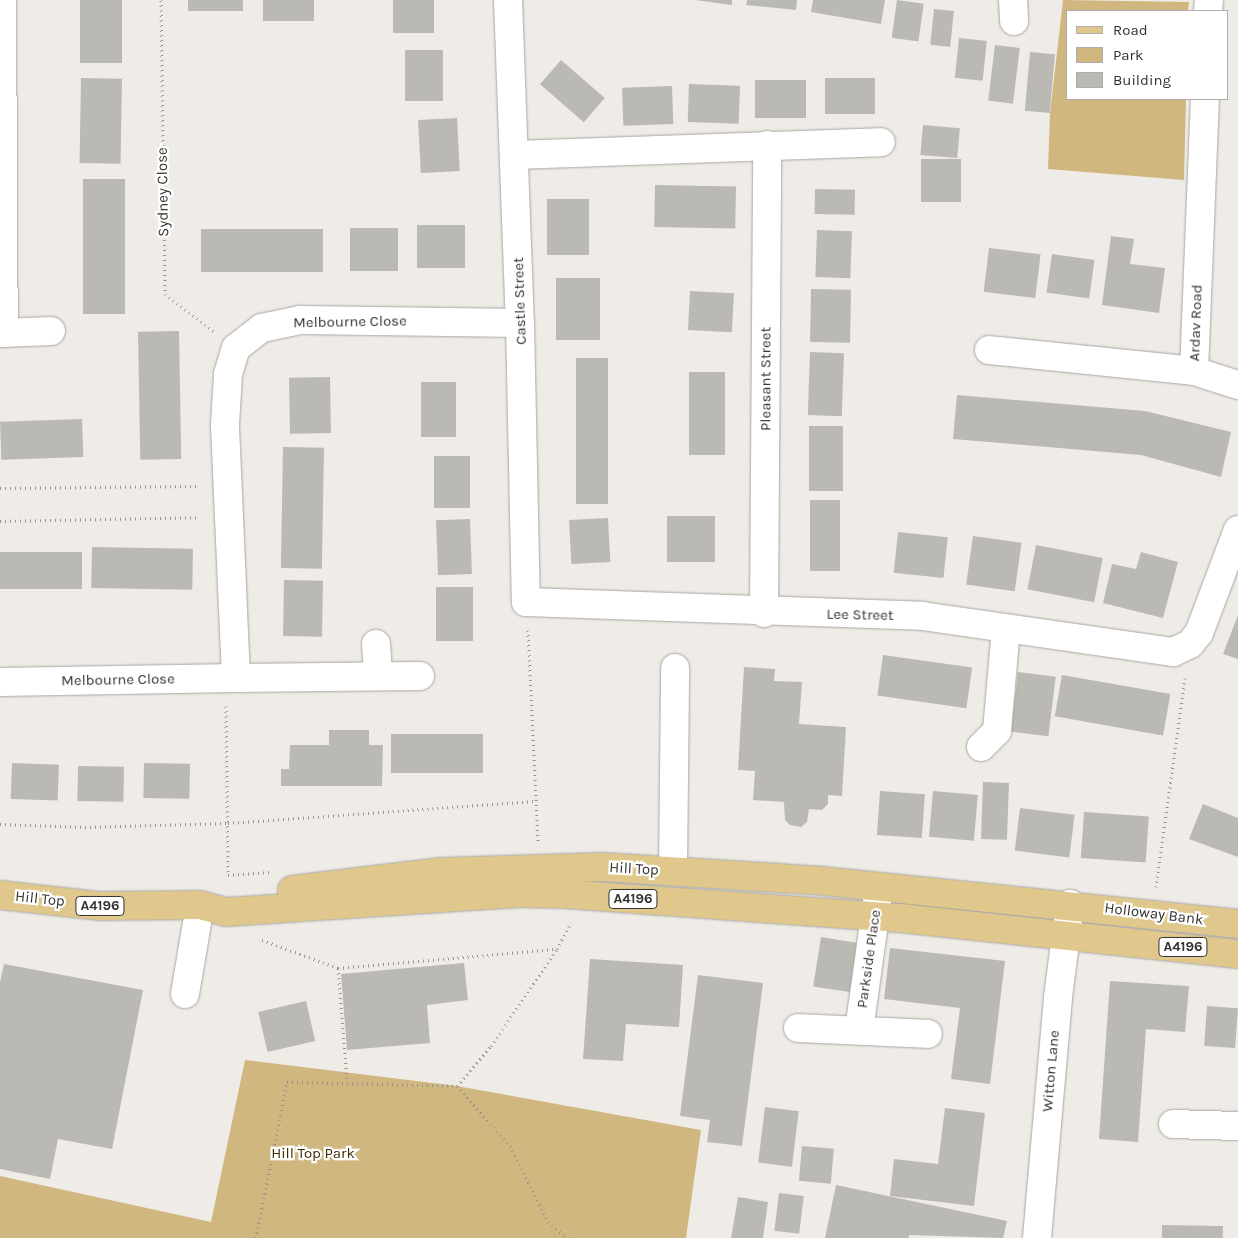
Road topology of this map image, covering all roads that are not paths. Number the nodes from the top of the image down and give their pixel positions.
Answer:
1 (2, 0) edge
2 (508, 0) edge
3 (1205, 100) edge
4 (880, 142) dead end
5 (767, 145) junction
6 (515, 155) junction
7 (520, 323) junction
8 (50, 331) dead end
9 (2, 333) edge
10 (989, 350) dead end
11 (1194, 371) junction
12 (1238, 385) edge
13 (1238, 530) edge
14 (526, 602) joint
15 (764, 613) junction
16 (1006, 628) junction
17 (376, 644) dead end
18 (675, 668) dead end
19 (378, 676) junction
20 (420, 676) dead end
21 (231, 678) junction
22 (0, 682) edge
23 (981, 747) dead end
24 (673, 871) junction
25 (879, 888) junction
26 (0, 895) edge
27 (1070, 904) junction
28 (200, 905) junction
29 (875, 916) junction
30 (1238, 924) edge
31 (1066, 936) junction
32 (1238, 954) edge
33 (185, 994) dead end
34 (798, 1028) dead end
35 (859, 1030) junction
36 (928, 1034) dead end
37 (1173, 1124) dead end
38 (1238, 1126) edge
39 (1036, 1238) edge

1 - 9 street
2 - 6 street, Castle Street
3 - 11 street, Ardav Road
4 - 5 street
5 - 6 street
5 - 15 street, Pleasant Street
6 - 7 street, Castle Street
7 - 14 street, Castle Street
7 - 21 street, Melbourne Close
8 - 9 street
10 - 11 street, Ardav Road
11 - 12 street
13 - 16 street, Lee Street
14 - 15 street, Lee Street
15 - 16 street, Lee Street
16 - 23 street
17 - 19 street
18 - 24 street
19 - 20 street, Melbourne Close
19 - 21 street, Melbourne Close
21 - 22 street, Melbourne Close
24 - 25 main road, Hill Top / A4196
24 - 28 main road, Hill Top / A4196
25 - 27 main road, Hill Top / A4196
25 - 29 street, Parkside Place
26 - 28 main road, Hill Top / A4196
27 - 30 main road, Holloway Bank / A4196
27 - 31 street, Witton Lane
28 - 29 main road, Hill Top / A4196
28 - 33 street
29 - 31 main road, Hill Top / A4196
29 - 35 street, Parkside Place
31 - 32 main road, Holloway Bank / A4196
31 - 39 street, Witton Lane
34 - 35 street, Parkside Place
35 - 36 street, Parkside Place
37 - 38 street

